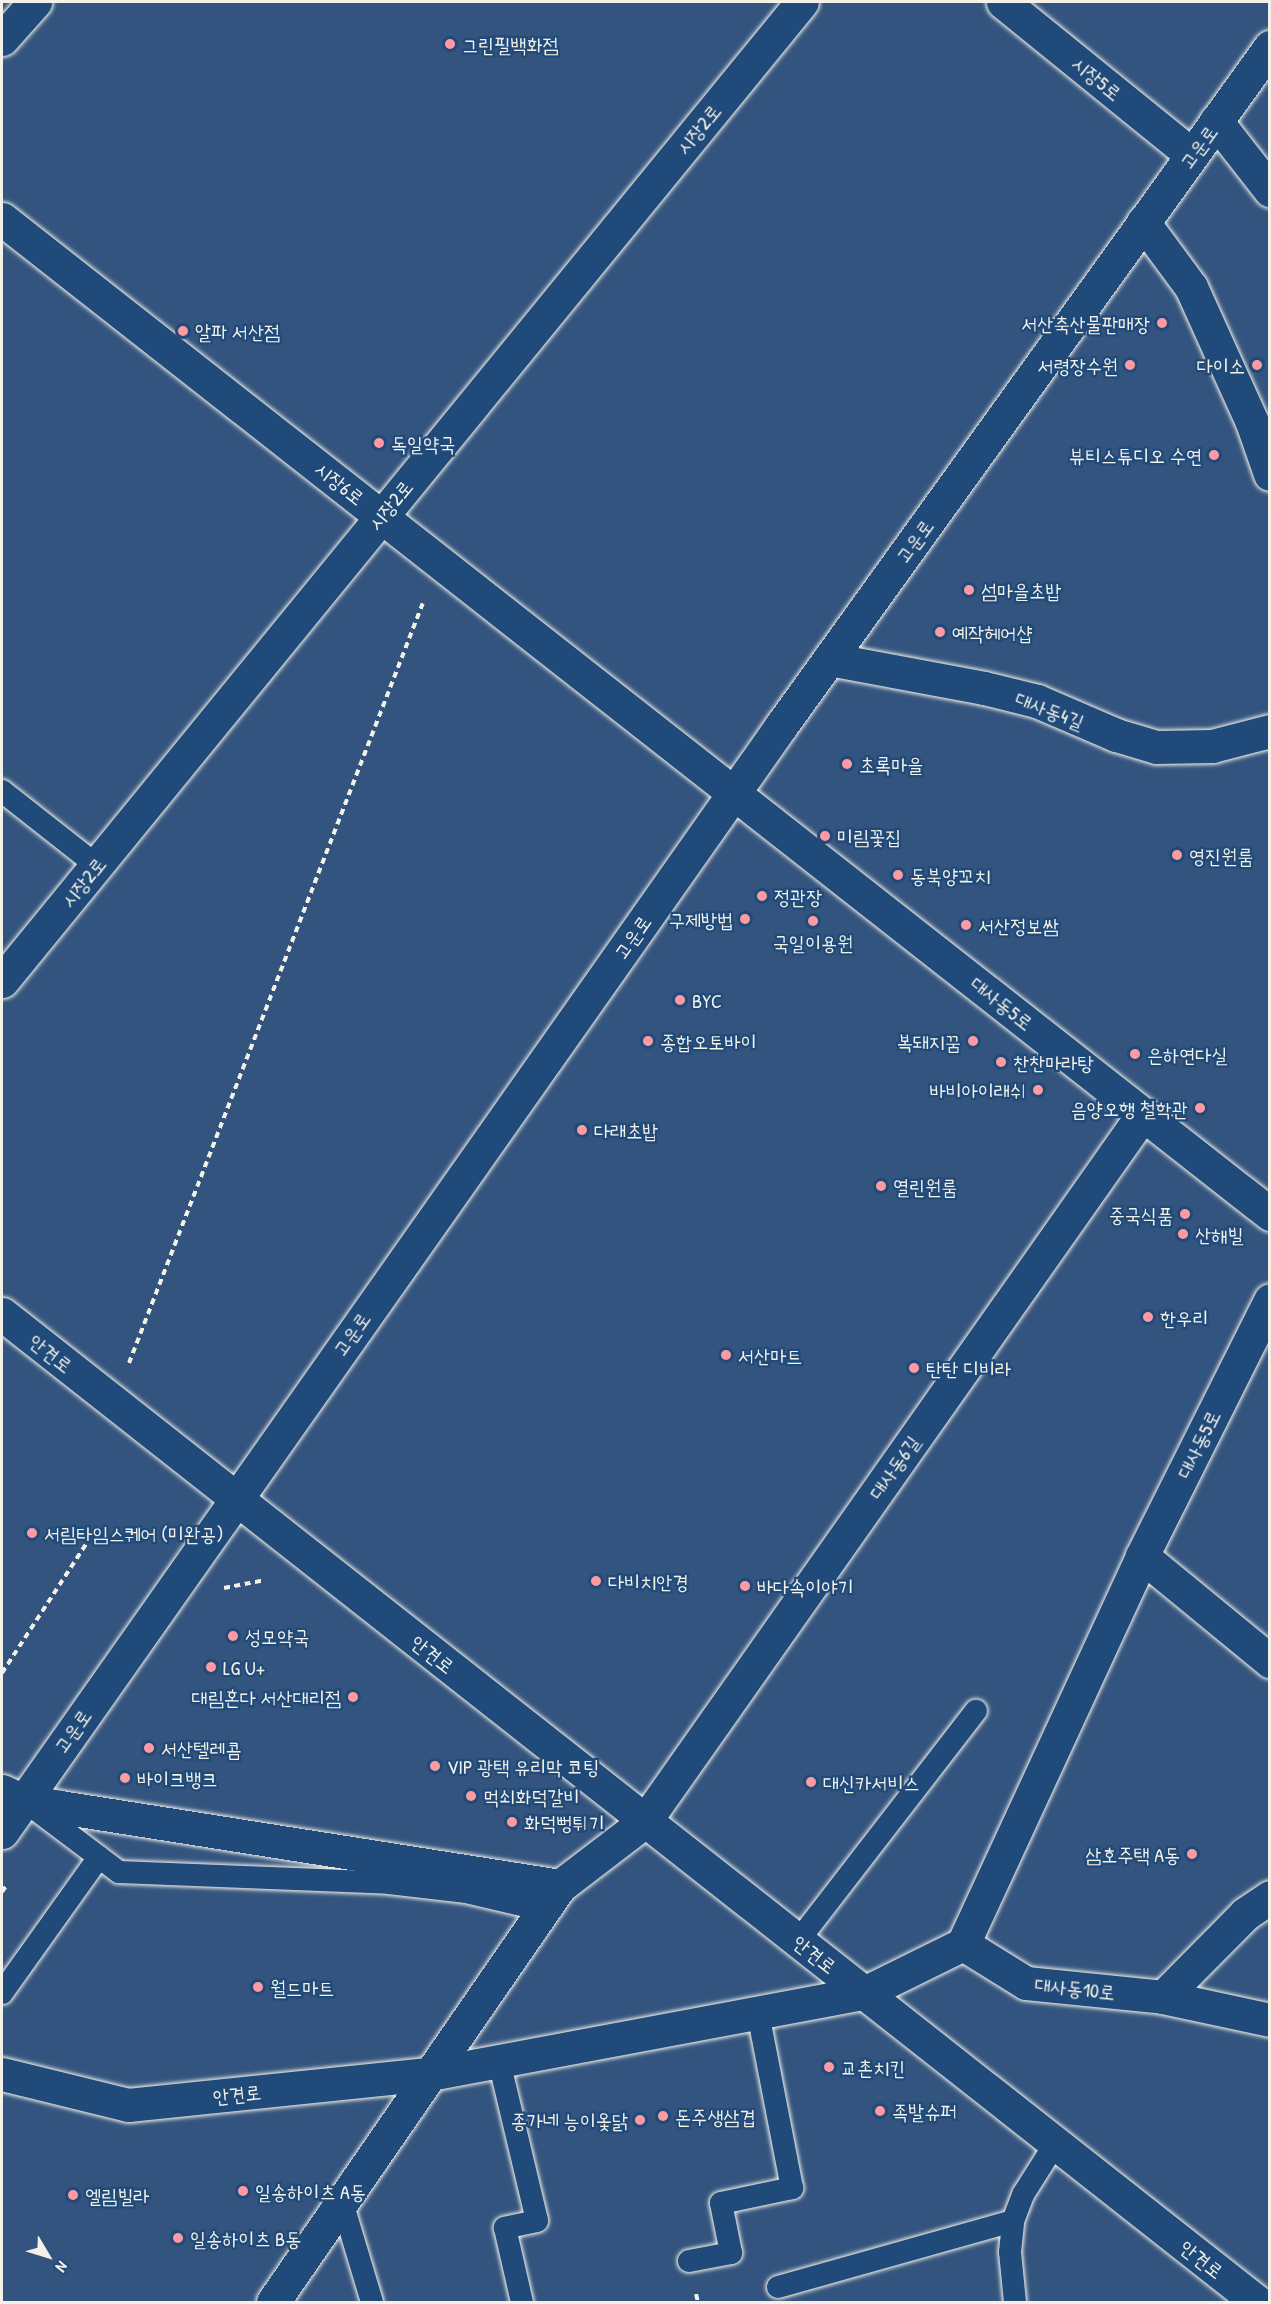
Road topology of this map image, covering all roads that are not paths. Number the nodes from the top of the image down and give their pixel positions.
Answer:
1 (35, 2) edge
2 (802, 2) edge
3 (1003, 2) edge
4 (2, 39) edge
5 (1269, 47) edge
6 (1216, 121) junction
7 (1192, 155) junction
8 (1269, 190) edge
9 (2, 219) edge
10 (1143, 222) junction
11 (1269, 474) edge
12 (382, 516) junction
13 (829, 659) junction
14 (1269, 731) edge
15 (2, 791) edge
16 (734, 792) junction
17 (96, 865) junction
18 (2, 981) edge
19 (1143, 1114) junction
20 (1269, 1214) edge
21 (1269, 1300) edge
22 (2, 1314) edge
23 (235, 1498) junction
24 (1142, 1556) junction
25 (1269, 1661) edge
26 (976, 1711) dead end
27 (12, 1796) edge
28 (645, 1821) junction
29 (2, 1832) edge
30 (99, 1857) junction
31 (1269, 1897) edge
32 (552, 1898) junction
33 (798, 1941) junction
34 (963, 1944) junction
35 (2, 1993) edge
36 (864, 1994) junction
37 (1163, 1997) junction
38 (758, 2013) junction
39 (1269, 2020) edge
40 (499, 2061) junction
41 (2, 2074) edge
42 (430, 2074) junction
43 (1055, 2144) junction
44 (342, 2202) junction
45 (1013, 2221) junction
46 (689, 2261) dead end
47 (778, 2287) dead end
48 (273, 2302) edge
49 (372, 2302) edge
50 (522, 2302) edge
51 (1015, 2302) edge
52 (1257, 2302) edge

1 - 4 street
2 - 12 street, 시장2로
3 - 7 street, 시장5로
5 - 6 street, 고운로
6 - 7 street, 고운로
6 - 8 street
7 - 10 street, 고운로
9 - 12 street, 시장6로
10 - 11 street
10 - 13 street, 고운로
12 - 16 street, 시장6로
12 - 17 street, 시장2로
13 - 14 street, 대사동4길
13 - 16 street, 고운로
15 - 17 lane
16 - 19 street, 대사동5로
16 - 23 street, 고운로
17 - 18 street, 시장2로
19 - 20 street, 대사동5로
19 - 28 street, 대사동6길
21 - 24 street, 대사동5로
22 - 23 street, 안견로
23 - 27 street, 고운로
23 - 28 street, 안견로
24 - 25 street
24 - 34 street
26 - 33 lane
27 - 29 street, 고운로
27 - 30 lane
27 - 32 street
28 - 32 street, 대사동6길
28 - 33 street, 안견로
30 - 32 lane
30 - 35 lane
31 - 37 street
32 - 42 street, 대사동6길
33 - 36 street, 안견로
34 - 36 street
34 - 37 street, 대사동10로
36 - 38 street, 안견로
36 - 43 street, 안견로
37 - 39 street, 대사동10로
38 - 40 street, 안견로
38 - 46 lane
40 - 42 street, 안견로
40 - 50 lane
41 - 42 street, 안견로
42 - 44 street, 대사동6길
43 - 45 lane
43 - 52 street, 안견로
44 - 48 street, 대사동6길
44 - 49 lane
45 - 47 lane
45 - 51 lane

